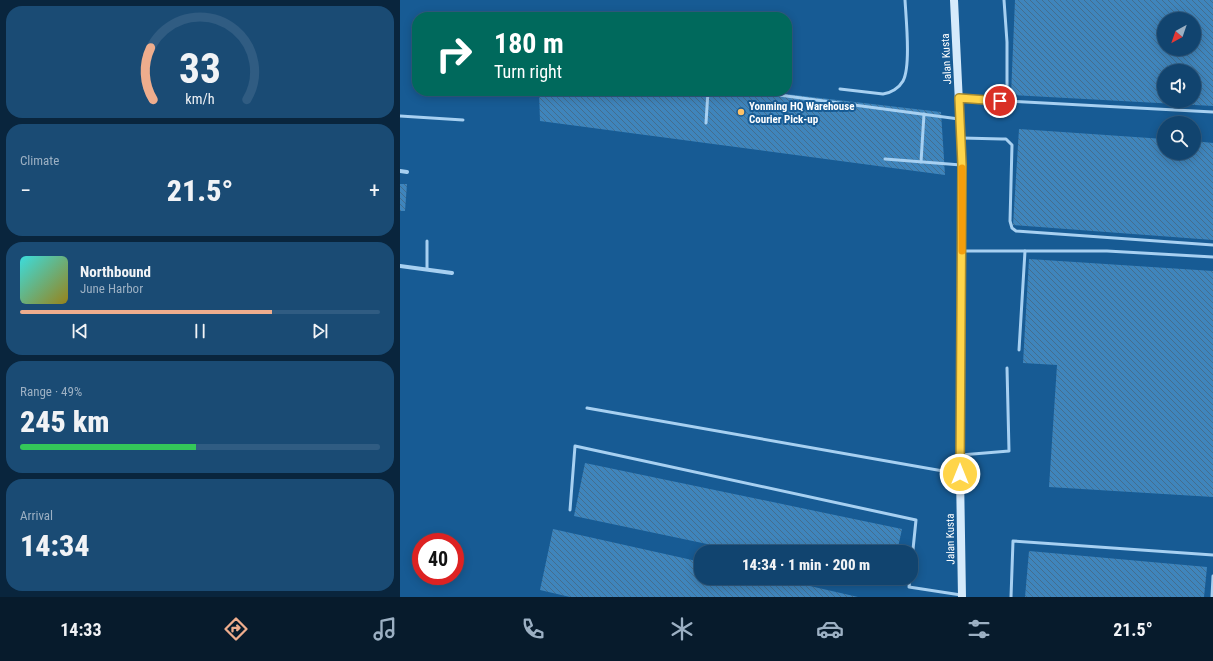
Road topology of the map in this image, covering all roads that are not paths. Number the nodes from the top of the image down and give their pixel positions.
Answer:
1 (905, 0) edge
2 (954, 0) edge
3 (1004, 0) edge
4 (840, 89) dead end
5 (708, 96) edge
6 (786, 96) edge
7 (959, 98) junction
8 (1007, 101) junction
9 (1213, 112) edge
10 (924, 114) junction
11 (400, 116) edge
12 (961, 119) junction
13 (463, 120) dead end
14 (706, 123) dead end
15 (962, 138) junction
16 (885, 159) dead end
17 (921, 162) junction
18 (962, 165) junction
19 (400, 171) edge
20 (407, 172) dead end
21 (427, 241) dead end
22 (1213, 245) edge
23 (962, 251) junction
24 (1025, 251) junction
25 (1213, 257) edge
26 (400, 266) edge
27 (427, 269) junction
28 (452, 273) dead end
29 (1020, 350) dead end
30 (1007, 368) dead end
31 (587, 408) dead end
32 (960, 455) junction
33 (960, 474) junction
34 (570, 510) dead end
35 (914, 545) edge
36 (1213, 555) edge
37 (1213, 576) edge
38 (909, 585) edge
39 (962, 596) edge
40 (1011, 597) edge
41 (1212, 597) edge

1 - 4 lane
2 - 7 street, Jalan Kusta
3 - 8 lane
5 - 14 lane
6 - 10 lane
7 - 8 lane
7 - 12 street, Jalan Kusta
8 - 9 lane
10 - 12 lane
10 - 17 lane
11 - 13 lane
12 - 15 street, Jalan Kusta
15 - 18 street, Jalan Kusta
15 - 22 lane
16 - 17 lane
17 - 18 lane
18 - 23 street, Jalan Kusta
19 - 20 street
21 - 27 lane
23 - 24 lane
23 - 32 street, Jalan Kusta
24 - 25 lane
24 - 29 lane
26 - 27 street
27 - 28 street
30 - 32 lane
31 - 33 lane
32 - 33 street, Jalan Kusta
33 - 39 street, Jalan Kusta
34 - 35 lane
36 - 40 lane
37 - 41 lane
38 - 39 lane

